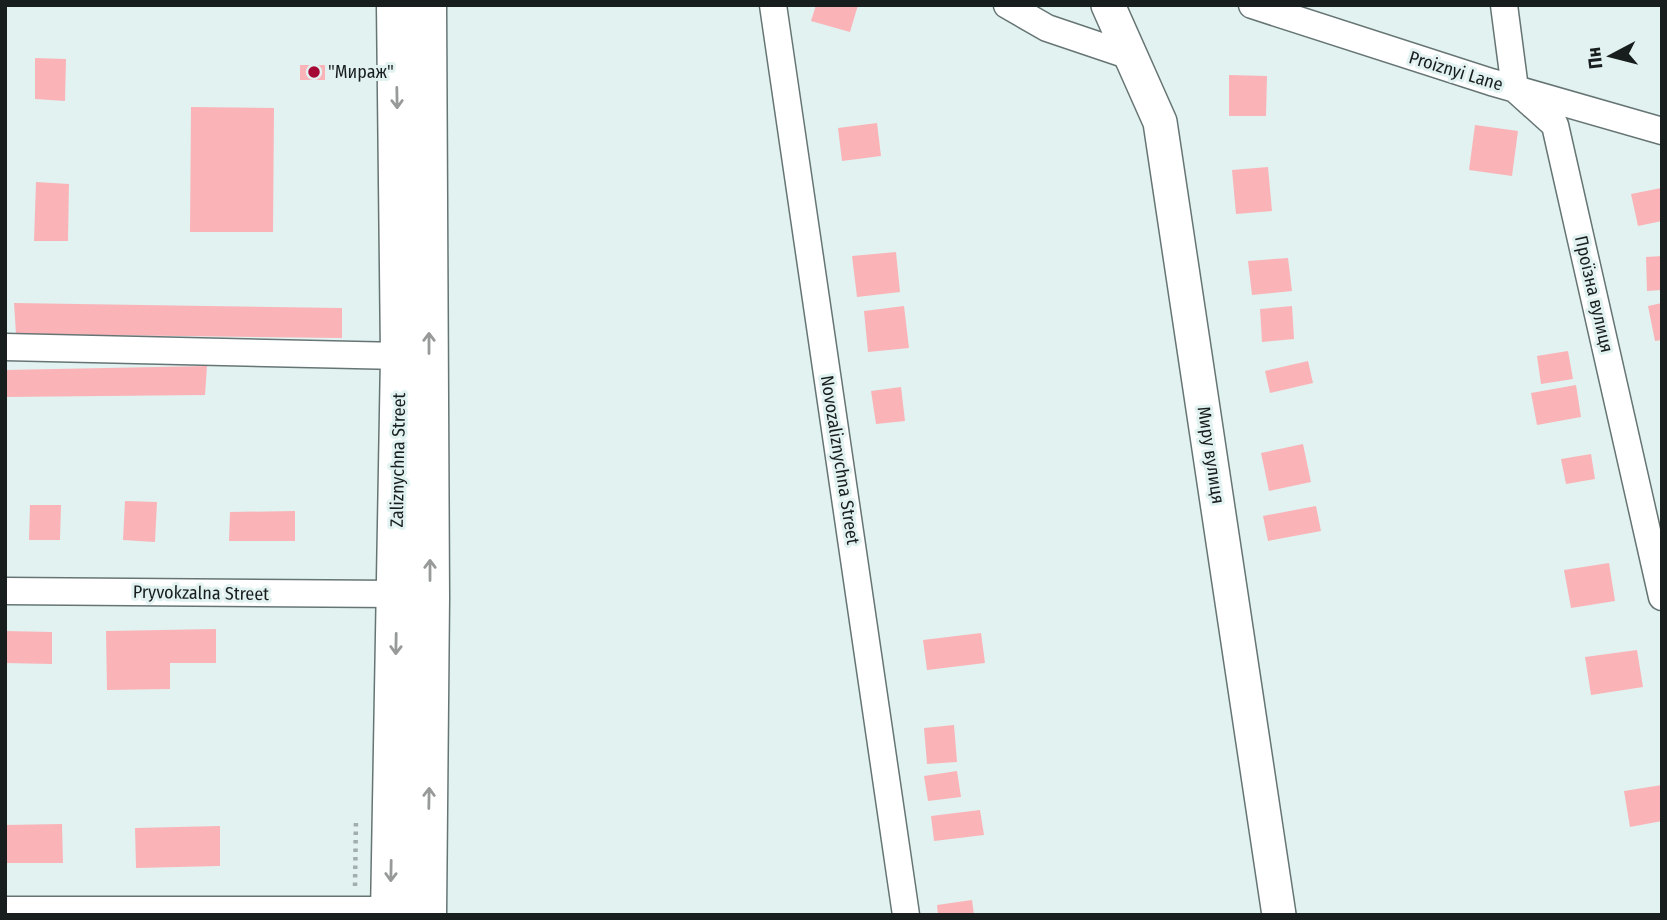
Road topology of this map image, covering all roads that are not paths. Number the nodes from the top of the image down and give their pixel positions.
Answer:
1 (396, 5) edge
2 (427, 5) edge
3 (773, 5) edge
4 (1007, 5) edge
5 (1108, 5) edge
6 (1252, 5) edge
7 (1504, 5) edge
8 (1133, 58) junction
9 (1516, 89) junction
10 (1662, 131) edge
11 (5, 347) edge
12 (400, 356) junction
13 (5, 591) edge
14 (397, 594) junction
15 (1662, 597) edge
16 (5, 910) edge
17 (378, 912) edge
18 (427, 912) edge
19 (257, 913) edge
20 (906, 915) edge
21 (1279, 915) edge

1 -> 12 main road, Zaliznychna Street
18 -> 2 main road, Zaliznychna Street
3 - 20 street, Novozaliznychna Street
4 - 8 street
5 - 8 street, Миру вулиця
6 - 9 street, Proiznyi Lane
7 - 9 street
8 - 21 street, Миру вулиця
9 - 10 street, Proiznyi Lane
9 - 15 street, Проїзна вулиця
11 - 12 street
12 - 14 main road, Zaliznychna Street
13 - 14 street, Pryvokzalna Street
14 -> 17 main road, Zaliznychna Street
16 - 19 street
17 - 18 street
17 - 19 street

